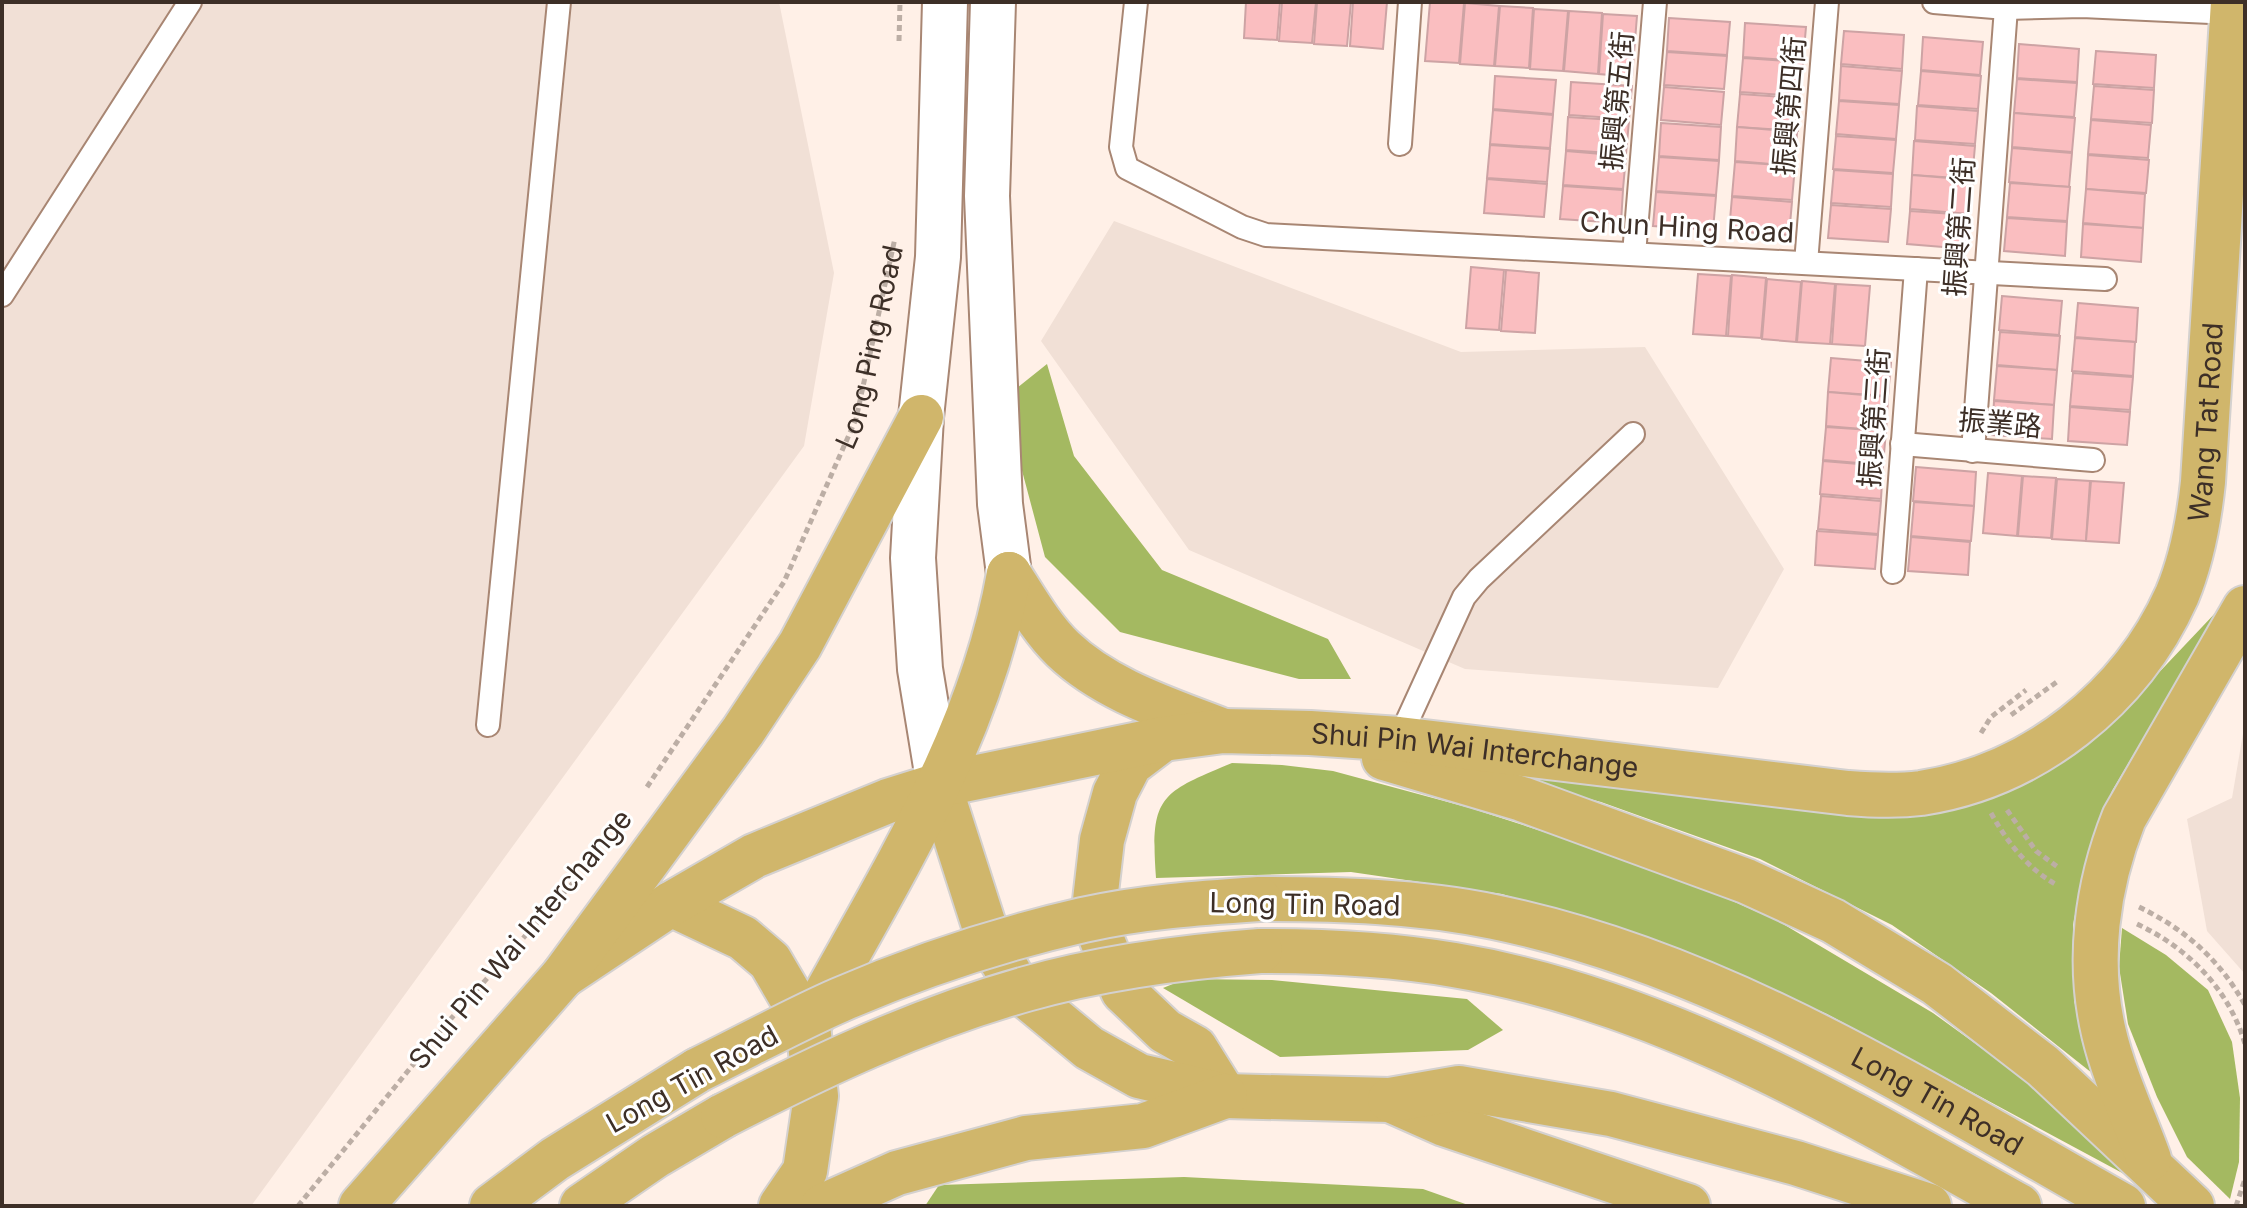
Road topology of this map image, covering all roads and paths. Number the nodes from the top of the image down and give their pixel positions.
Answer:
1 (190, 2) edge
2 (559, 2) edge
3 (900, 2) edge
4 (945, 2) edge
5 (993, 2) edge
6 (1136, 2) edge
7 (1410, 2) edge
8 (1655, 2) edge
9 (1827, 2) edge
10 (1934, 2) edge
11 (2082, 4) edge
12 (2006, 8) junction
13 (2233, 8) edge
14 (899, 47) dead end
15 (1400, 144) dead end
16 (897, 229) dead end
17 (1634, 254) junction
18 (1806, 263) junction
19 (1916, 269) junction
20 (1986, 273) junction
21 (2105, 279) dead end
22 (2, 295) edge
23 (921, 417) junction
24 (1633, 434) dead end
25 (1902, 444) junction
26 (1973, 451) junction
27 (2093, 460) dead end
28 (1893, 572) dead end
29 (1009, 574) junction
30 (2245, 608) edge
31 (729, 663) joint
32 (2064, 677) dead end
33 (2026, 690) dead end
34 (2010, 716) dead end
35 (488, 725) dead end
36 (1223, 731) junction
37 (1310, 733) junction
38 (1163, 739) junction
39 (1399, 739) junction
40 (1994, 754) junction
41 (939, 785) junction
42 (641, 796) dead end
43 (1989, 808) dead end
44 (2006, 809) dead end
45 (604, 848) dead end
46 (2059, 868) dead end
47 (2057, 885) dead end
48 (671, 904) junction
49 (2134, 905) dead end
50 (2131, 921) dead end
51 (563, 976) junction
52 (2245, 1005) edge
53 (808, 1026) junction
54 (2245, 1044) edge
55 (1225, 1096) junction
56 (1390, 1100) junction
57 (2153, 1169) junction
58 (2245, 1179) edge
59 (298, 1206) edge
60 (361, 1206) edge
61 (492, 1206) edge
62 (582, 1206) edge
63 (781, 1206) edge
64 (823, 1206) edge
65 (1688, 1206) edge
66 (1929, 1206) edge
67 (2019, 1206) edge
68 (2123, 1206) edge
69 (2192, 1206) edge
70 (2236, 1206) edge

1 - 22 lane
2 - 35 lane
3 - 14 path
4 - 23 main road, Long Ping Road
5 - 29 main road
6 - 17 lane, Chun Hing Road
7 - 15 lane
8 - 17 lane, 振興第五街
9 - 18 lane, 振興第四街
10 - 12 lane
11 - 12 lane
11 - 13 lane
12 - 20 lane, 振興第二街
13 - 40 main road, Wang Tat Road
16 - 31 path, Long Ping Road
17 - 18 lane, Chun Hing Road
18 - 19 lane, Chun Hing Road
19 - 20 lane, Chun Hing Road
19 - 25 lane, 振興第三街
20 - 21 lane, Chun Hing Road
20 - 26 lane, 振興第二街
23 - 41 main road
23 - 51 main road
24 - 39 lane
25 - 26 lane, 振業路
25 - 28 lane, 振興第三街
26 - 27 lane, 振業路
29 - 36 main road
29 - 41 main road
30 - 57 main road
31 - 42 path, Shui Pin Wai Interchange
32 - 34 path
33 - 40 path
36 - 37 main road, Shui Pin Wai Interchange
36 - 38 main road, Shui Pin Wai Interchange
37 - 39 main road, Shui Pin Wai Interchange
37 - 57 main road
38 - 41 main road, Shui Pin Wai Interchange
38 - 55 main road
39 - 40 main road, Shui Pin Wai Interchange
41 - 48 main road, Shui Pin Wai Interchange
41 - 53 main road
41 - 55 main road
43 - 47 path
44 - 46 path
45 - 59 path, Shui Pin Wai Interchange
48 - 51 main road, Shui Pin Wai Interchange
48 - 53 main road
49 - 52 path
50 - 54 path
51 - 60 main road
53 - 63 main road
55 - 56 main road
55 - 64 main road
56 - 65 main road
56 - 66 main road
57 - 69 main road
58 - 70 path
61 - 68 main road, Long Tin Road, bridge
62 - 67 main road, Long Tin Road, bridge

